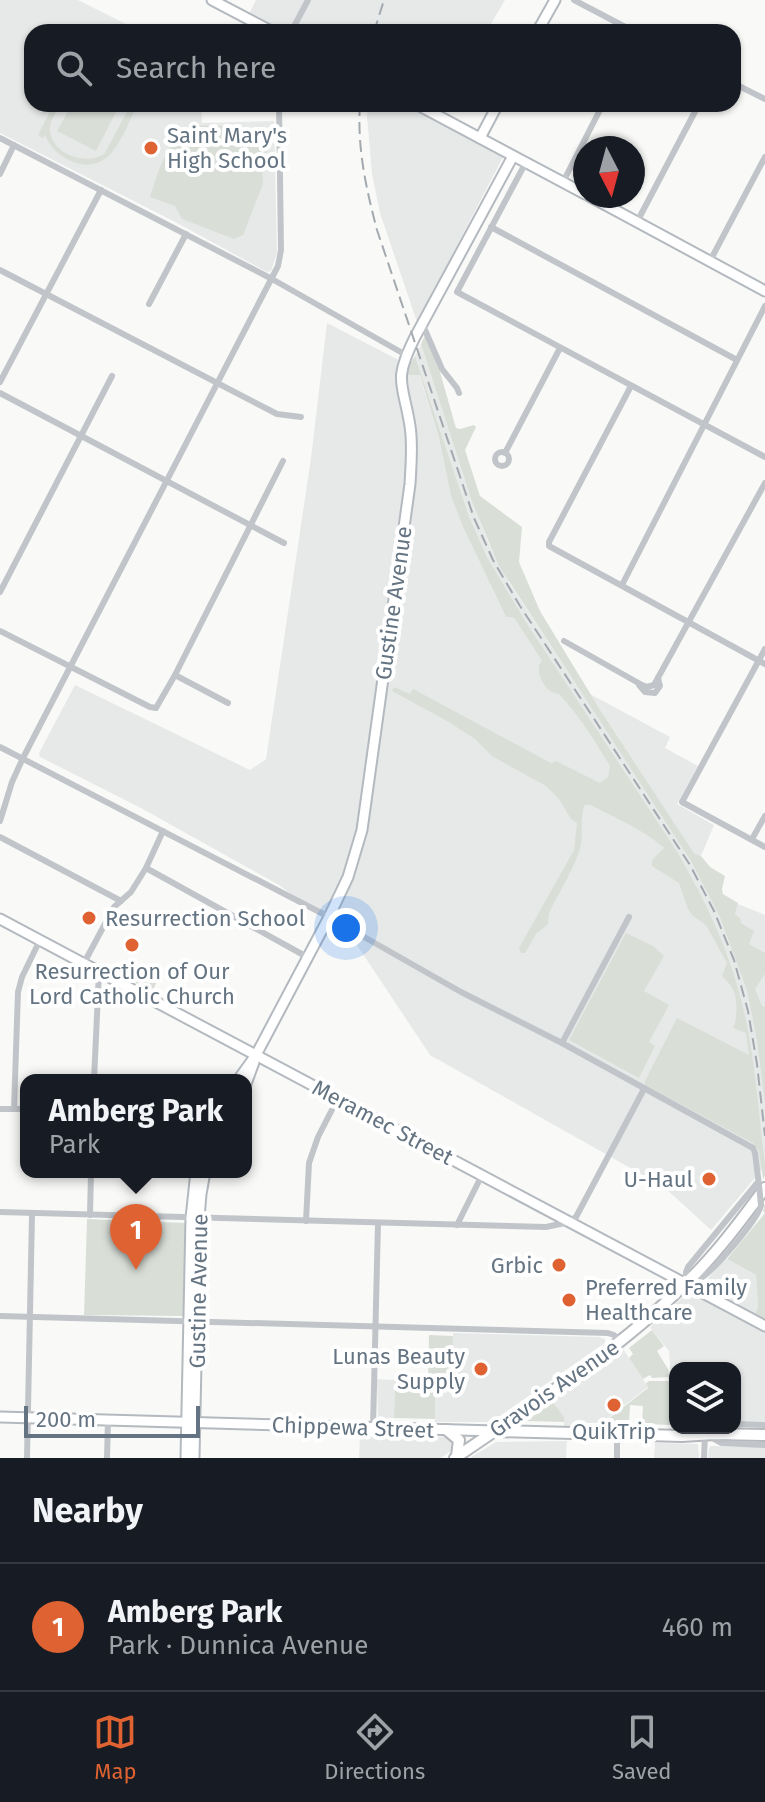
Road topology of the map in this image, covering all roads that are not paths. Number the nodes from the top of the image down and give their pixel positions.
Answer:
1 (212, 0) edge
2 (308, 0) edge
3 (555, 0) edge
4 (574, 0) edge
5 (258, 24) edge
6 (295, 24) edge
7 (542, 24) edge
8 (620, 24) edge
9 (741, 87) edge
10 (765, 99) edge
11 (279, 112) edge
12 (431, 112) edge
13 (494, 112) edge
14 (599, 112) edge
15 (695, 112) edge
16 (0, 138) edge
17 (480, 138) junction
18 (14, 145) junction
19 (513, 156) junction
20 (765, 157) edge
21 (526, 162) junction
22 (0, 174) edge
23 (563, 182) junction
24 (573, 187) edge
25 (101, 190) junction
26 (611, 208) edge
27 (637, 222) junction
28 (491, 227) junction
29 (186, 234) junction
30 (710, 261) junction
31 (0, 270) edge
32 (272, 279) junction
33 (765, 291) edge
34 (46, 294) junction
35 (149, 304) dead end
36 (765, 306) edge
37 (422, 323) junction
38 (560, 348) junction
39 (406, 355) junction
40 (737, 360) junction
41 (112, 376) dead end
42 (0, 382) edge
43 (218, 384) junction
44 (631, 386) junction
45 (0, 393) edge
46 (459, 393) dead end
47 (301, 417) dead end
48 (705, 425) junction
49 (80, 435) junction
50 (505, 453) dead end
51 (765, 457) edge
52 (283, 461) dead end
53 (166, 481) junction
54 (765, 483) edge
55 (250, 526) junction
56 (284, 543) dead end
57 (622, 585) junction
58 (0, 592) edge
59 (690, 622) junction
60 (0, 631) edge
61 (564, 641) dead end
62 (765, 649) edge
63 (762, 662) edge
64 (70, 666) junction
65 (175, 675) junction
66 (228, 703) dead end
67 (0, 747) edge
68 (23, 758) junction
69 (765, 816) edge
70 (0, 821) edge
71 (163, 831) junction
72 (0, 837) edge
73 (752, 839) junction
74 (765, 847) edge
75 (146, 868) junction
76 (121, 901) junction
77 (329, 917) junction
78 (629, 917) dead end
79 (0, 919) edge
80 (40, 940) junction
81 (309, 958) junction
82 (84, 963) junction
83 (99, 971) junction
84 (562, 1043) junction
85 (256, 1055) junction
86 (94, 1074) edge
87 (242, 1074) edge
88 (249, 1074) edge
89 (644, 1089) junction
90 (338, 1098) junction
91 (0, 1109) edge
92 (14, 1109) junction
93 (20, 1109) edge
94 (482, 1175) junction
95 (91, 1178) edge
96 (196, 1178) edge
97 (204, 1178) edge
98 (761, 1185) edge
99 (0, 1212) edge
100 (32, 1214) junction
101 (90, 1215) junction
102 (195, 1218) junction
103 (306, 1221) junction
104 (569, 1222) junction
105 (378, 1223) junction
106 (457, 1225) junction
107 (686, 1284) junction
108 (0, 1316) edge
109 (29, 1317) junction
110 (193, 1322) junction
111 (765, 1326) edge
112 (376, 1327) junction
113 (621, 1341) junction
114 (0, 1417) edge
115 (28, 1418) junction
116 (108, 1420) junction
117 (191, 1422) junction
118 (741, 1424) edge
119 (765, 1425) edge
120 (373, 1428) junction
121 (447, 1430) junction
122 (495, 1431) junction
123 (741, 1433) edge
124 (617, 1434) junction
125 (692, 1434) edge
126 (708, 1434) edge
127 (711, 1434) edge
128 (765, 1435) edge
129 (765, 1445) edge
130 (456, 1457) edge
131 (27, 1458) edge
132 (107, 1458) edge
133 (186, 1458) edge
134 (194, 1458) edge
135 (617, 1458) edge
136 (704, 1458) edge

1 - 5 street
2 - 6 street
3 - 7 street
4 - 8 street
9 - 10 street
11 - 32 street
12 - 17 street
13 - 17 street
14 - 23 street
15 - 27 street
16 - 18 street
17 - 19 street
18 - 22 street
18 - 25 street
19 - 21 street
19 - 37 street, Gustine Avenue
20 - 30 street
21 - 23 street
21 - 28 street
23 - 24 street
25 - 29 street
25 - 34 street
26 - 27 street
27 - 30 street
28 - 38 street
28 - 40 street
29 - 32 street
29 - 35 street
30 - 33 street
31 - 34 street
32 - 39 street
32 - 43 street
34 - 42 street
34 - 43 street
36 - 40 street
37 - 39 street, Gustine Avenue
37 - 46 street
38 - 44 street
38 - 50 street
39 - 77 street, Gustine Avenue
40 - 48 street
41 - 49 street
43 - 47 street
43 - 53 street
44 - 48 street
44 - 57 street
45 - 49 street
48 - 51 street
48 - 57 street
49 - 53 street
49 - 58 street
52 - 55 street
53 - 55 street
53 - 64 street
54 - 59 street
55 - 56 street
55 - 65 street
57 - 59 street
59 - 61 street
59 - 63 street
60 - 64 street
62 - 63 street
63 - 73 street
64 - 65 street
64 - 68 street
65 - 66 street
67 - 68 street
68 - 70 street
68 - 71 street
69 - 73 street
71 - 75 street
71 - 77 street
72 - 76 street
73 - 74 street
75 - 76 street
75 - 81 street
76 - 82 street
77 - 81 street, Gustine Avenue
77 - 84 street
78 - 84 street
79 - 80 street, Meramec Street
80 - 82 street, Meramec Street
80 - 92 street
81 - 85 street, Gustine Avenue
82 - 83 street, Meramec Street
83 - 85 street, Meramec Street
83 - 86 street
84 - 89 street
85 - 87 street, Gustine Avenue
85 - 88 street, Gustine Avenue
85 - 90 street, Meramec Street
89 - 98 street
89 - 104 street
90 - 94 street, Meramec Street
90 - 103 street
91 - 92 street
92 - 93 street
94 - 104 street, Meramec Street
94 - 106 street
95 - 101 street
96 - 102 street, Gustine Avenue
97 - 102 street, Gustine Avenue
98 - 107 main road, Gravois Avenue
98 - 107 street, Gravois Avenue, bridge
99 - 100 street
100 - 101 street
100 - 109 street
101 - 102 street
102 - 103 street
102 - 110 street, Gustine Avenue
103 - 105 street
104 - 106 street
104 - 107 street, Meramec Street
105 - 106 street
105 - 112 street
107 - 111 street, Meramec Street
107 - 113 main road, Gravois Avenue
108 - 109 street
109 - 110 street
109 - 115 street
110 - 112 street
110 - 117 street, Gustine Avenue
112 - 113 street
112 - 120 street
113 - 122 main road, Gravois Avenue
114 - 115 street, Chippewa Street
115 - 116 street, Chippewa Street
115 - 131 street
116 - 117 street, Chippewa Street
116 - 132 street
117 - 120 street, Chippewa Street
117 - 133 street, Gustine Avenue
117 - 134 street, Gustine Avenue
118 - 119 street
120 - 121 street, Chippewa Street
121 - 122 street, Chippewa Street
121 - 130 main road
122 - 124 main road, Chippewa Street
122 - 130 main road, Gravois Avenue
123 - 128 main road, Chippewa Street
124 - 125 main road, Chippewa Street
124 - 135 street
126 - 136 street
127 - 129 street, Chippewa Street

